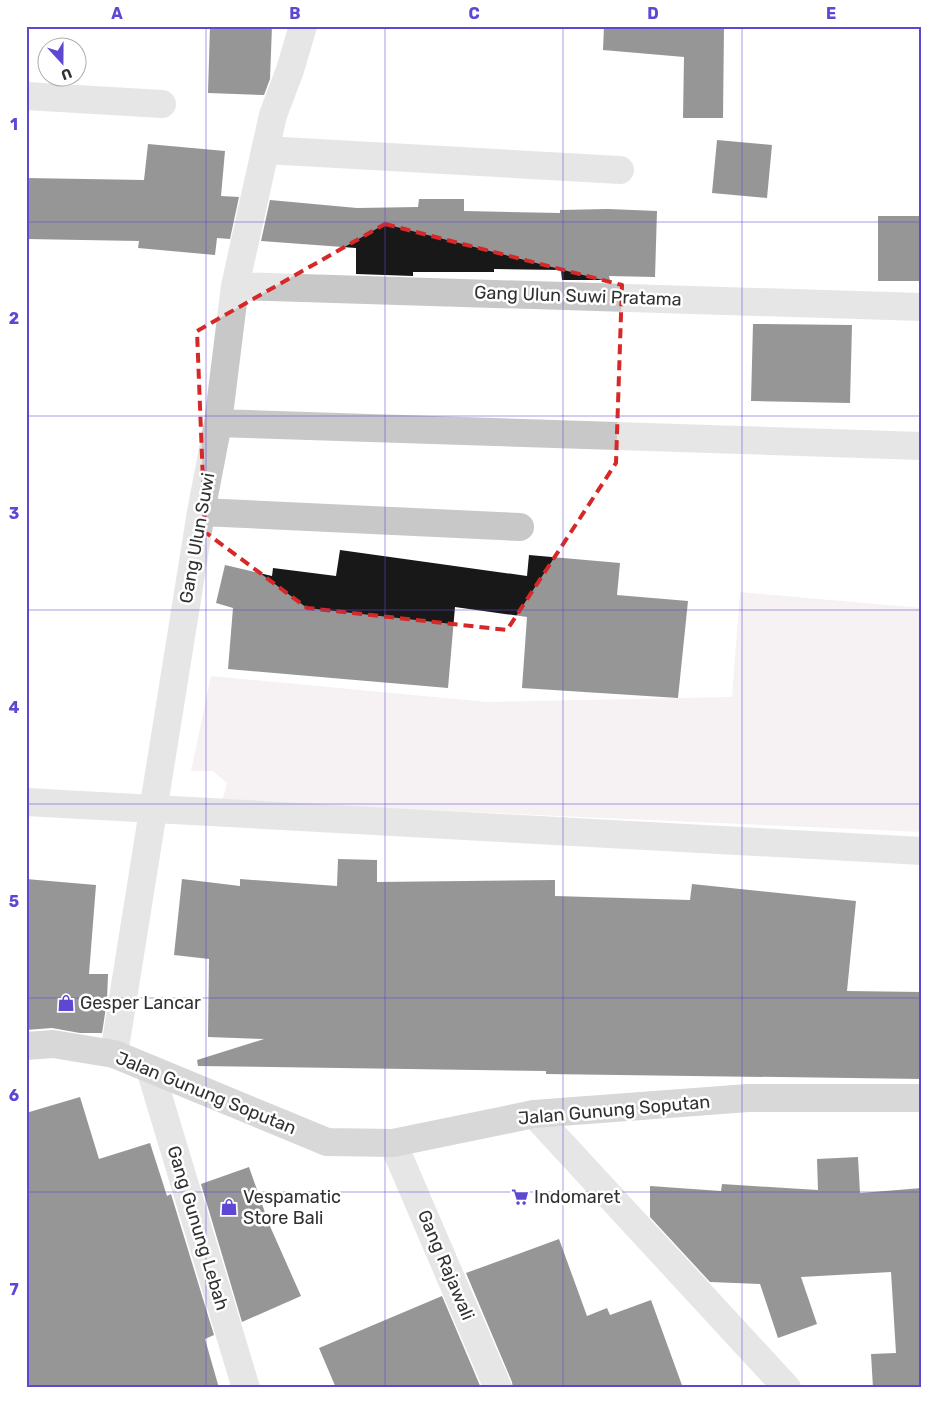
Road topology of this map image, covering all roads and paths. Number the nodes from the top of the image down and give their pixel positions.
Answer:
1 (303, 26) edge
2 (26, 96) edge
3 (162, 104) dead end
4 (265, 150) junction
5 (620, 170) dead end
6 (235, 286) junction
7 (922, 306) edge
8 (218, 423) junction
9 (922, 446) edge
10 (201, 512) junction
11 (520, 527) dead end
12 (26, 802) edge
13 (154, 809) junction
14 (922, 851) edge
15 (26, 1046) edge
16 (114, 1054) junction
17 (150, 1069) junction
18 (922, 1098) edge
19 (534, 1114) junction
20 (393, 1143) junction
21 (246, 1388) edge
22 (498, 1388) edge
23 (787, 1388) edge

1 - 4 street, Gang Ulun Suwi
2 - 3 street
4 - 5 street
4 - 6 street, Gang Ulun Suwi
6 - 7 street, Gang Ulun Suwi Pratama
6 - 8 street, Gang Ulun Suwi
8 - 9 street
8 - 10 street, Gang Ulun Suwi
10 - 11 street
10 - 13 street, Gang Ulun Suwi
12 - 13 street
13 - 14 street
13 - 16 street, Gang Ulun Suwi
15 - 16 main road, Jalan Gunung Soputan
16 - 17 main road, Jalan Gunung Soputan
17 - 20 main road, Jalan Gunung Soputan
17 - 21 street, Gang Gunung Lebah
18 - 19 main road, Jalan Gunung Soputan
19 - 20 main road, Jalan Gunung Soputan
19 - 23 street
20 - 22 street, Gang Rajawali

